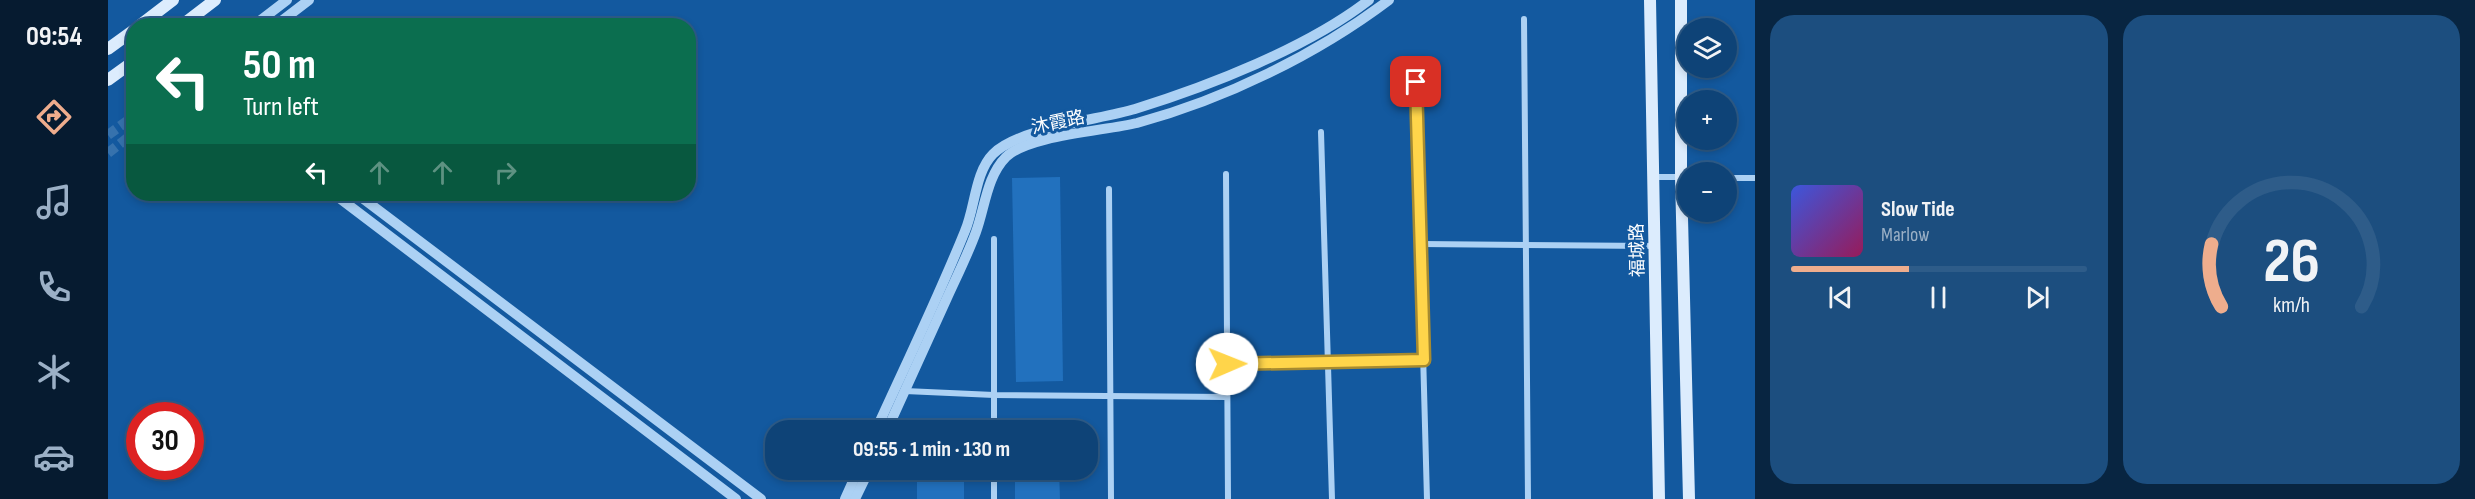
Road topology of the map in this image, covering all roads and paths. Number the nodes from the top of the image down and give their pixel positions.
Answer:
1 (173, 0) edge
2 (215, 0) edge
3 (287, 0) edge
4 (309, 0) edge
5 (1369, 0) edge
6 (1389, 0) edge
7 (1650, 0) edge
8 (1680, 0) edge
9 (149, 18) edge
10 (191, 18) edge
11 (263, 18) edge
12 (285, 18) edge
13 (1524, 19) dead end
14 (126, 39) edge
15 (108, 49) edge
16 (1415, 59) dead end
17 (126, 67) edge
18 (108, 80) edge
19 (1321, 132) dead end
20 (1684, 162) edge
21 (1226, 174) dead end
22 (1654, 177) junction
23 (1677, 177) edge
24 (1737, 178) edge
25 (1755, 178) edge
26 (1110, 189) dead end
27 (343, 201) edge
28 (366, 201) edge
29 (1685, 222) edge
30 (994, 239) dead end
31 (1421, 244) junction
32 (1526, 246) junction
33 (1655, 246) junction
34 (1424, 360) junction
35 (1328, 362) junction
36 (1227, 364) junction
37 (905, 391) junction
38 (994, 395) junction
39 (1110, 396) junction
40 (1227, 397) junction
41 (880, 420) edge
42 (892, 420) edge
43 (994, 420) edge
44 (853, 480) edge
45 (864, 480) edge
46 (994, 480) edge
47 (736, 499) edge
48 (760, 499) edge
49 (844, 499) edge
50 (855, 499) edge
51 (994, 499) edge
52 (1111, 499) edge
53 (1227, 499) edge
54 (1332, 499) edge
55 (1427, 499) edge
56 (1528, 499) edge
57 (1659, 499) edge
58 (1689, 499) edge

1 - 9 main road
2 - 10 main road
3 - 11 street
4 - 12 street
5 - 41 street, 沐霞路
6 - 37 street, 沐霞路
7 - 22 main road, 福城路
8 - 20 main road
13 - 32 street
14 - 15 main road
16 - 31 street
17 - 18 main road
19 - 35 street
21 - 36 street
22 - 23 street
22 - 33 main road, 福城路
24 - 25 street
26 - 39 street
27 - 47 street
28 - 48 street
29 - 58 main road
30 - 38 street
31 - 32 street
31 - 34 street
32 - 33 street
32 - 56 street
33 - 57 main road, 福城路
34 - 35 street
34 - 55 street
35 - 36 street
35 - 54 street
36 - 40 street
37 - 38 street
37 - 42 street, 沐霞路
38 - 39 street
38 - 43 street
39 - 40 street
39 - 52 street
40 - 53 street
44 - 49 street
45 - 50 street
46 - 51 street

